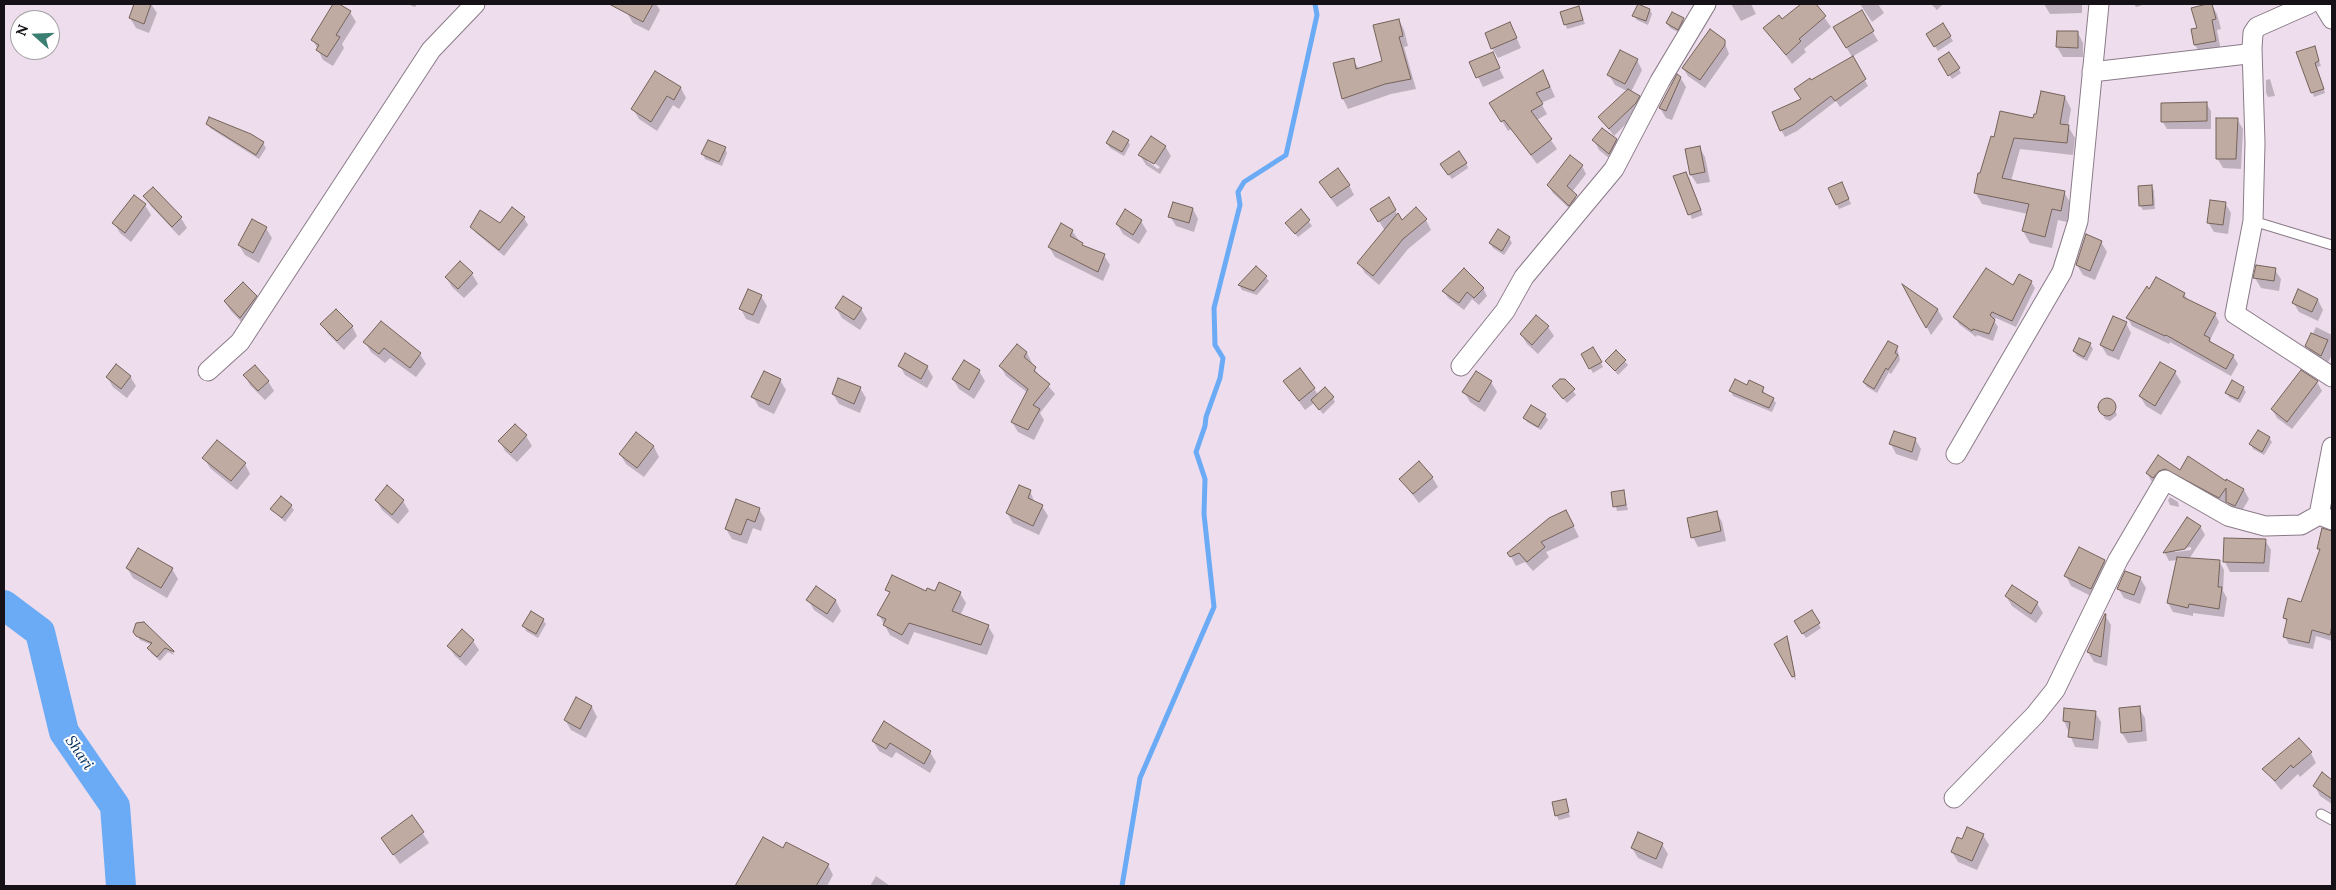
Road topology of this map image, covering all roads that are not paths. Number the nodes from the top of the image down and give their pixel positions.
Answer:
1 (475, 4) edge
2 (1706, 4) edge
3 (2099, 4) edge
4 (2309, 4) edge
5 (2323, 4) edge
6 (2332, 19) edge
7 (2252, 48) junction
8 (2092, 72) junction
9 (2253, 221) junction
10 (2332, 245) edge
11 (1461, 366) dead end
12 (208, 371) dead end
13 (2332, 377) edge
14 (2332, 447) edge
15 (1956, 454) dead end
16 (2326, 518) edge
17 (1954, 798) dead end
18 (2321, 814) dead end
19 (2332, 820) edge

1 - 12 street
2 - 11 street
3 - 8 street
4 - 7 street
5 - 6 street
7 - 8 street
7 - 9 street
8 - 15 street
9 - 10 lane
9 - 13 street
14 - 16 street
16 - 17 street
18 - 19 lane

